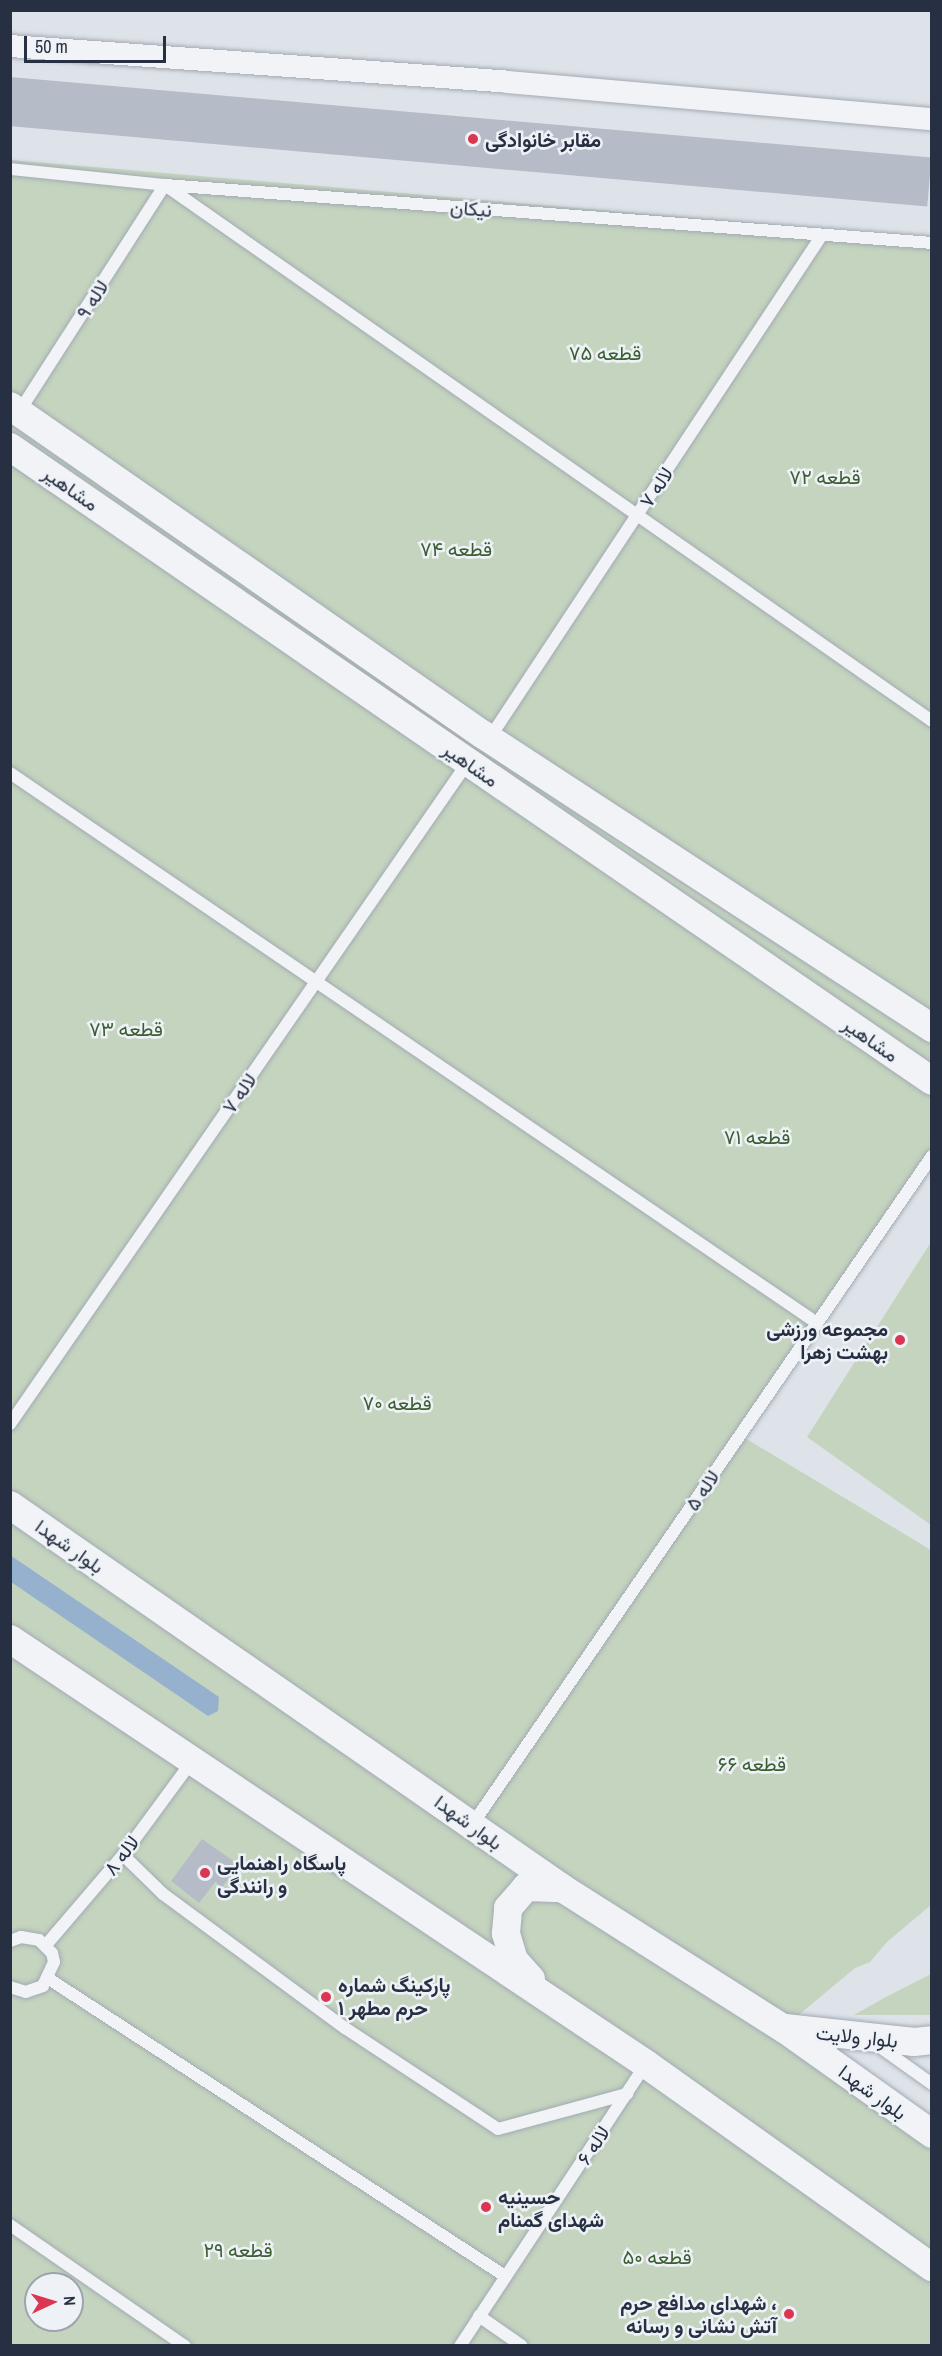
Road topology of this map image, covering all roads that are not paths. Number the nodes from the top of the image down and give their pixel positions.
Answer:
1 (10, 46) edge
2 (932, 119) edge
3 (10, 169) edge
4 (165, 185) junction
5 (822, 235) junction
6 (932, 243) edge
7 (15, 409) edge
8 (10, 447) edge
9 (635, 517) junction
10 (932, 721) edge
11 (489, 739) junction
12 (468, 762) junction
13 (10, 773) edge
14 (316, 981) junction
15 (932, 1028) edge
16 (932, 1081) edge
17 (932, 1156) edge
18 (817, 1323) junction
19 (10, 1424) edge
20 (10, 1505) edge
21 (10, 1639) edge
22 (192, 1761) junction
23 (472, 1825) junction
24 (123, 1855) junction
25 (562, 1888) junction
26 (10, 1941) edge
27 (46, 1945) junction
28 (49, 1979) junction
29 (14, 1989) edge
30 (545, 1995) junction
31 (10, 2003) edge
32 (783, 2028) junction
33 (866, 2037) junction
34 (932, 2040) edge
35 (646, 2064) junction
36 (932, 2084) edge
37 (627, 2094) junction
38 (932, 2134) edge
39 (10, 2225) edge
40 (932, 2267) edge
41 (505, 2276) junction
42 (479, 2316) junction
43 (185, 2346) edge
44 (460, 2346) edge
45 (522, 2346) edge

1 - 2 street
3 - 4 lane, نیکان
4 - 5 lane, نیکان
4 - 7 lane, لاله ۹
4 - 9 lane
5 - 6 lane, نیکان
5 - 9 lane, لاله ۷
7 - 11 street, مشاهیر
8 - 12 street, مشاهیر
9 - 10 lane
9 - 11 lane, لاله ۷
11 - 15 street, مشاهیر
12 - 14 lane, لاله ۷
12 - 16 street, مشاهیر
13 - 14 lane
14 - 18 lane
14 - 19 lane, لاله ۷
17 - 18 lane, لاله ۵
18 - 23 lane, لاله ۵
20 - 23 street, بلوار شهدا
21 - 22 street
22 - 24 lane, لاله ۸
22 - 30 street
23 - 25 street, بلوار شهدا
24 - 27 lane, لاله ۸
24 - 37 lane
25 - 30 street
25 - 32 street, بلوار شهدا
26 - 27 lane
27 - 28 lane
28 - 29 lane
28 - 41 lane
29 - 31 lane
30 - 35 street
32 - 33 street, بلوار ولایت
32 - 38 street, بلوار شهدا
33 - 34 street, بلوار ولایت
33 - 36 lane
35 - 37 lane, لاله ۶
35 - 40 street
37 - 41 lane, لاله ۶
39 - 43 lane
41 - 42 lane, لاله ۶
42 - 44 lane, لاله ۶
42 - 45 lane

